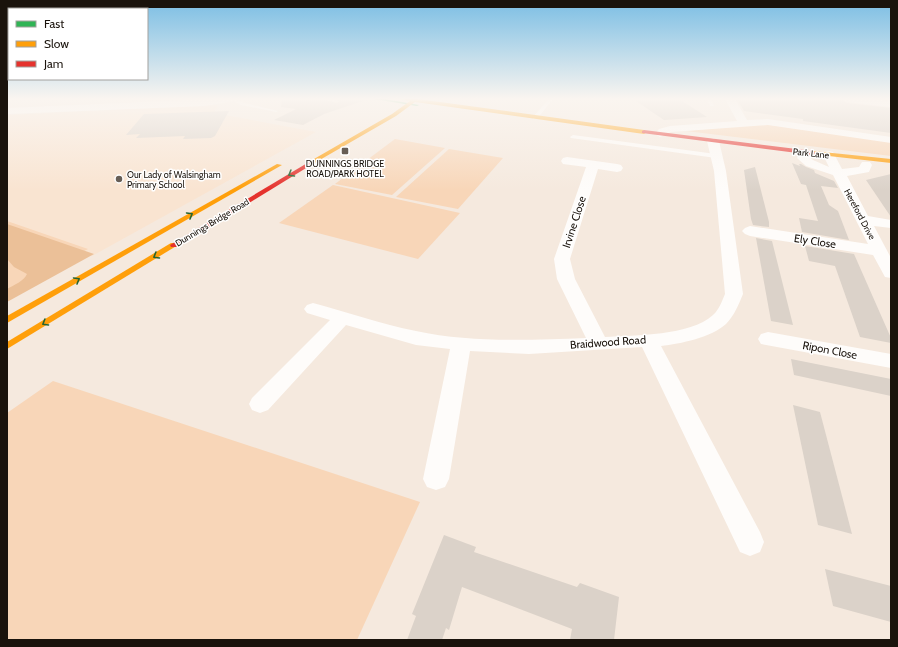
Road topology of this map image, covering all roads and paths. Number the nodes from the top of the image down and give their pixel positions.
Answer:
1 (369, 129) edge
2 (622, 129) edge
3 (669, 129) edge
4 (820, 129) edge
5 (660, 134) junction
6 (573, 137) dead end
7 (891, 140) edge
8 (714, 148) junction
9 (829, 155) junction
10 (803, 158) dead end
11 (287, 160) dead end
12 (567, 161) dead end
13 (891, 162) edge
14 (593, 165) junction
15 (866, 165) dead end
16 (618, 168) dead end
17 (838, 172) junction
18 (864, 220) junction
19 (891, 224) edge
20 (750, 231) dead end
21 (880, 251) junction
22 (891, 273) edge
23 (313, 309) dead end
24 (342, 318) junction
25 (7, 320) edge
26 (768, 339) dead end
27 (648, 340) junction
28 (461, 344) junction
29 (599, 344) junction
30 (7, 346) edge
31 (891, 361) edge
32 (260, 404) dead end
33 (436, 479) dead end
34 (750, 542) dead end

1 -> 30 main road, Dunnings Bridge Road
2 - 5 main road, Park Lane
3 - 5 street, Park Lane
4 - 7 street, Park Lane
5 - 8 main road, Park Lane
6 - 8 lane, Park Lane
8 - 9 main road, Park Lane
8 - 27 street, Braidwood Road
9 - 13 main road, Park Lane
9 - 17 street, Hereford Drive
10 - 17 street
25 -> 11 main road, Dunnings Bridge Road
12 - 14 street
14 - 16 street
14 - 29 street, Irvine Close
15 - 17 street
17 - 18 street, Hereford Drive
18 - 19 street
18 - 21 street, Hereford Drive
20 - 21 street, Ely Close
21 - 22 street, Hereford Drive
23 - 24 street, Braidwood Road
24 - 28 street, Braidwood Road
24 - 32 street
26 - 31 street, Ripon Close
27 - 29 street, Braidwood Road
27 - 34 street
28 - 29 street, Braidwood Road
28 - 33 street

